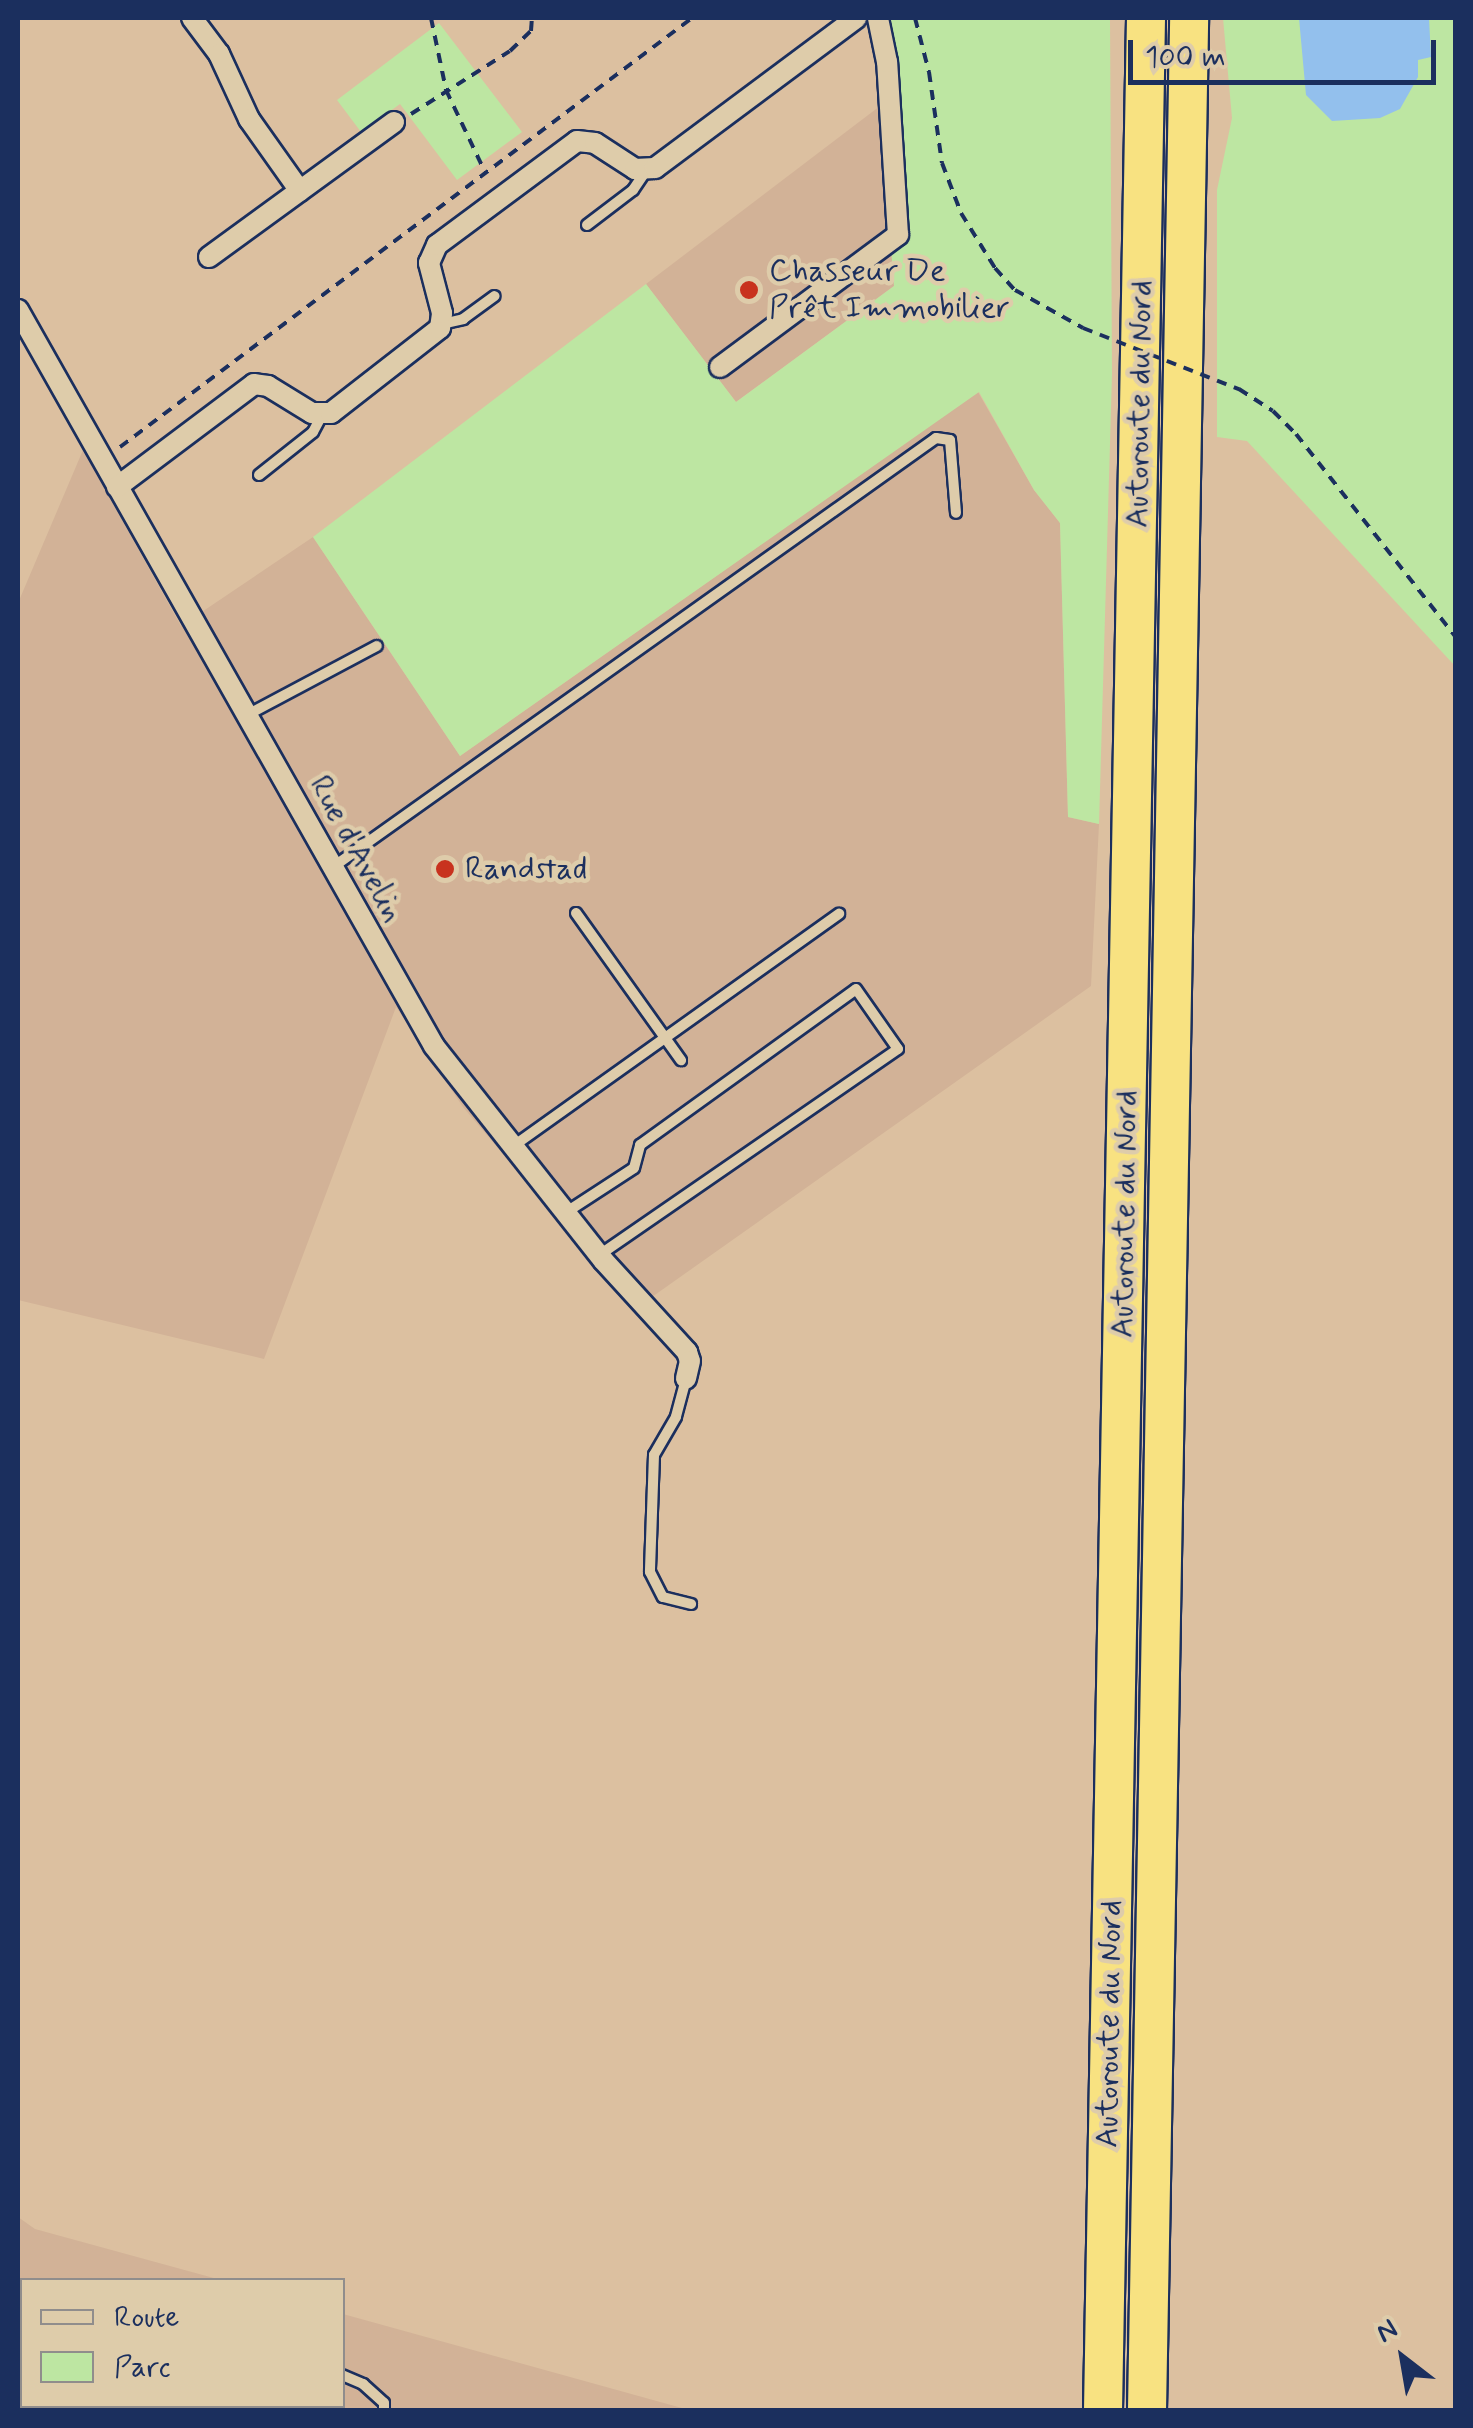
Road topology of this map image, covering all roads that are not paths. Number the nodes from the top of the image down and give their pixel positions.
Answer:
1 (192, 18) edge
2 (856, 18) edge
3 (878, 18) edge
4 (1146, 18) edge
5 (1189, 18) edge
6 (394, 122) road end
7 (646, 171) junction
8 (300, 190) junction
9 (587, 225) dead end
10 (209, 257) dead end
11 (496, 296) dead end
12 (18, 310) edge
13 (442, 324) junction
14 (720, 367) dead end
15 (322, 415) junction
16 (259, 475) dead end
17 (117, 487) junction
18 (956, 513) dead end
19 (377, 646) dead end
20 (246, 716) junction
21 (332, 868) junction
22 (576, 913) dead end
23 (840, 914) dead end
24 (665, 1038) junction
25 (681, 1060) dead end
26 (511, 1147) junction
27 (564, 1213) junction
28 (599, 1255) junction
29 (686, 1379) joint
30 (691, 1604) dead end
31 (345, 2377) edge
32 (384, 2410) edge
33 (1104, 2410) edge
34 (1148, 2410) edge

1 - 8 street
2 - 7 street
3 - 14 street
4 - 33 highway, Autoroute du Nord
5 - 34 highway, Autoroute du Nord
6 - 8 street
7 - 9 lane
7 - 13 street
8 - 10 street
11 - 13 lane
12 - 17 street, Rue d'Avelin
13 - 15 street
15 - 16 lane
15 - 17 street
17 - 20 street, Rue d'Avelin
18 - 21 lane
19 - 20 lane
20 - 21 street, Rue d'Avelin
21 - 26 street, Rue d'Avelin
22 - 24 lane
23 - 24 lane
24 - 25 lane
24 - 26 lane
26 - 27 street, Rue d'Avelin
27 - 28 street, Rue d'Avelin
27 - 28 lane
28 - 29 street, Rue d'Avelin
29 - 30 lane
31 - 32 lane

